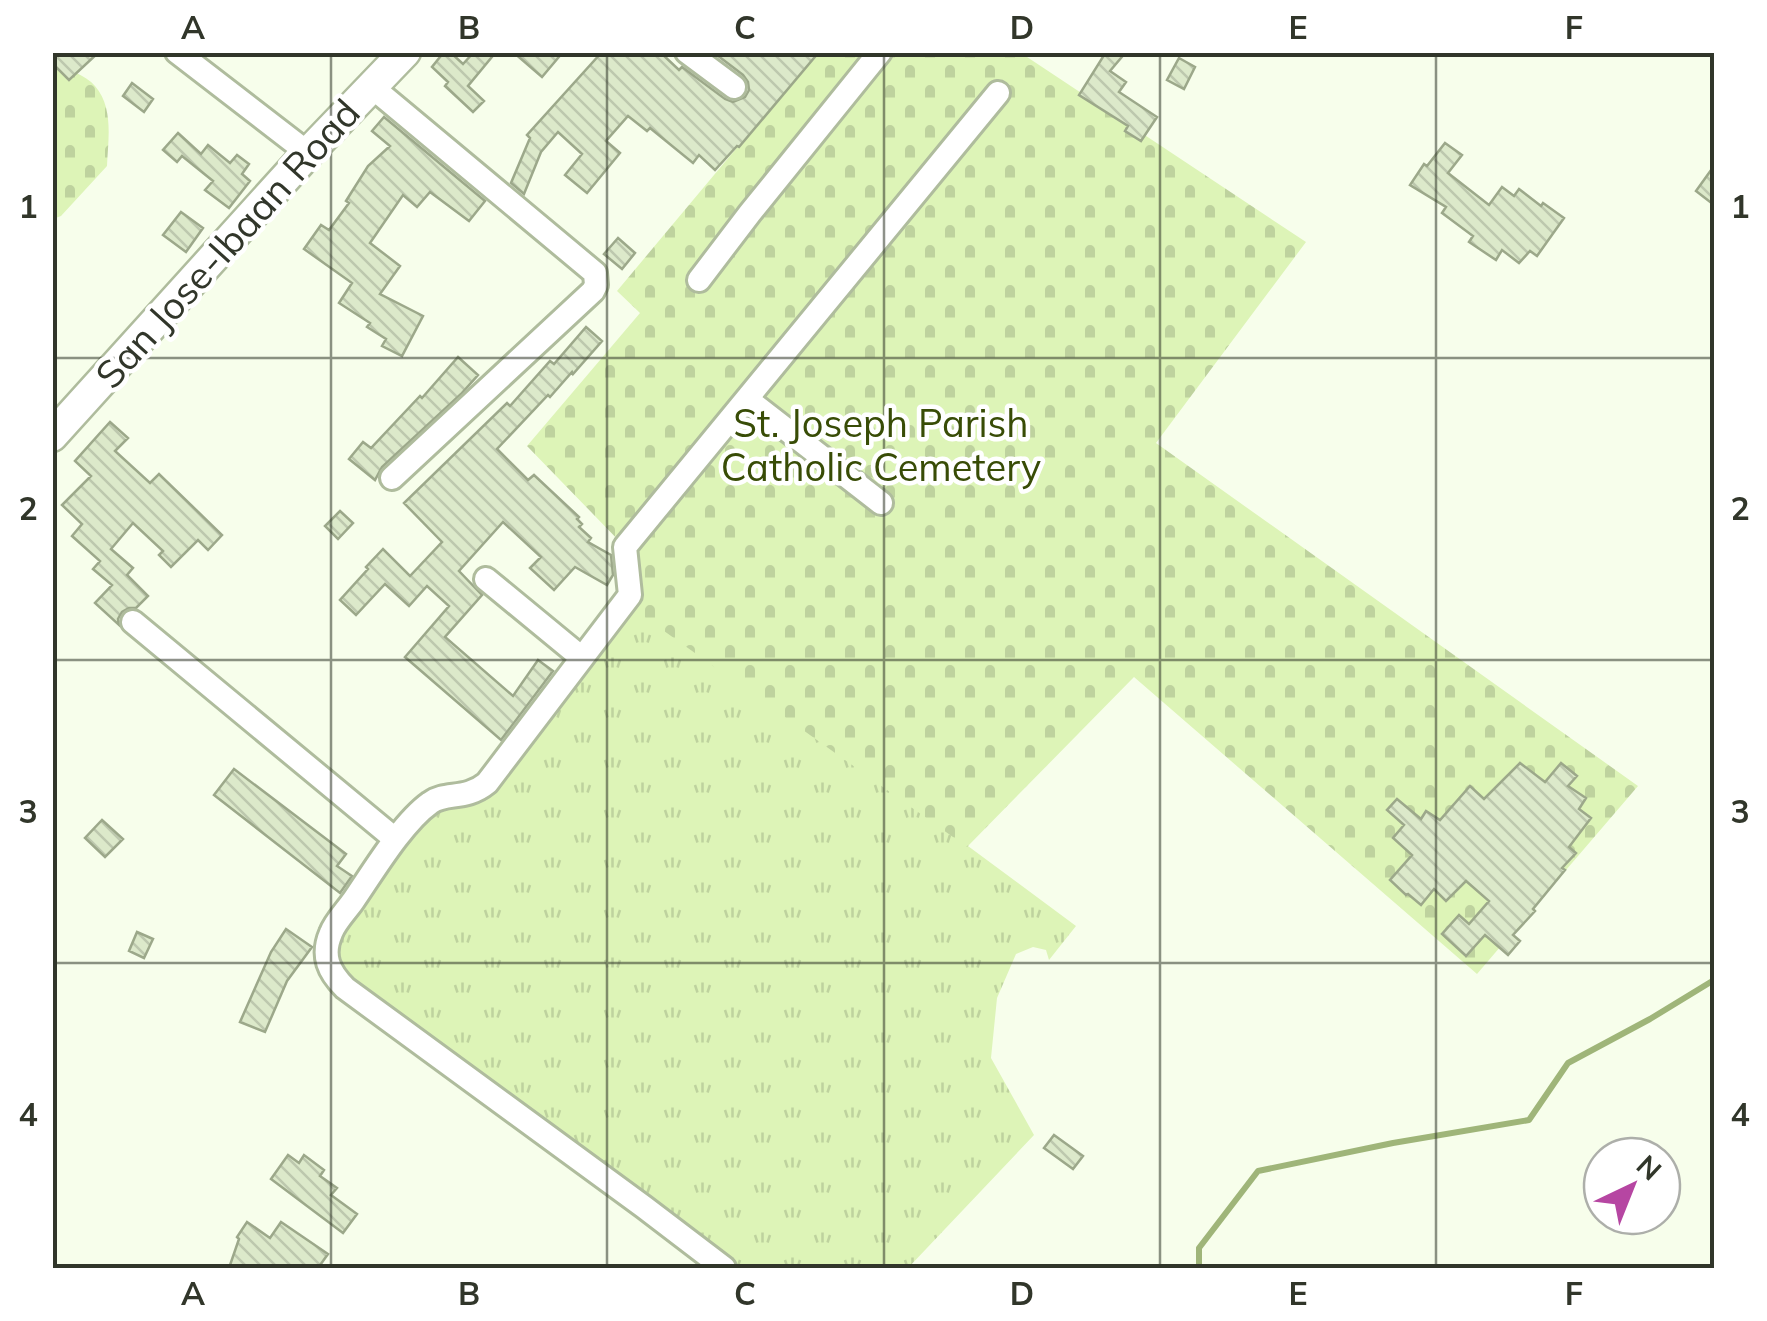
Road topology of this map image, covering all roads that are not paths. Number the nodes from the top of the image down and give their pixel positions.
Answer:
1 (176, 52) edge
2 (405, 52) edge
3 (688, 52) edge
4 (880, 52) edge
5 (372, 87) junction
6 (734, 88) dead end
7 (998, 93) dead end
8 (308, 153) junction
9 (699, 280) dead end
10 (747, 400) junction
11 (52, 436) edge
12 (392, 478) dead end
13 (881, 503) dead end
14 (486, 579) dead end
15 (133, 622) dead end
16 (582, 658) junction
17 (395, 839) junction
18 (724, 1268) edge

1 - 8 street
2 - 5 main road, San Jose-Ibaan Road
3 - 6 street
4 - 9 street
5 - 8 main road, San Jose-Ibaan Road
5 - 12 street
7 - 10 street
8 - 11 main road, San Jose-Ibaan Road
10 - 13 street
10 - 16 street
14 - 16 street
15 - 17 street
16 - 17 street
17 - 18 street

